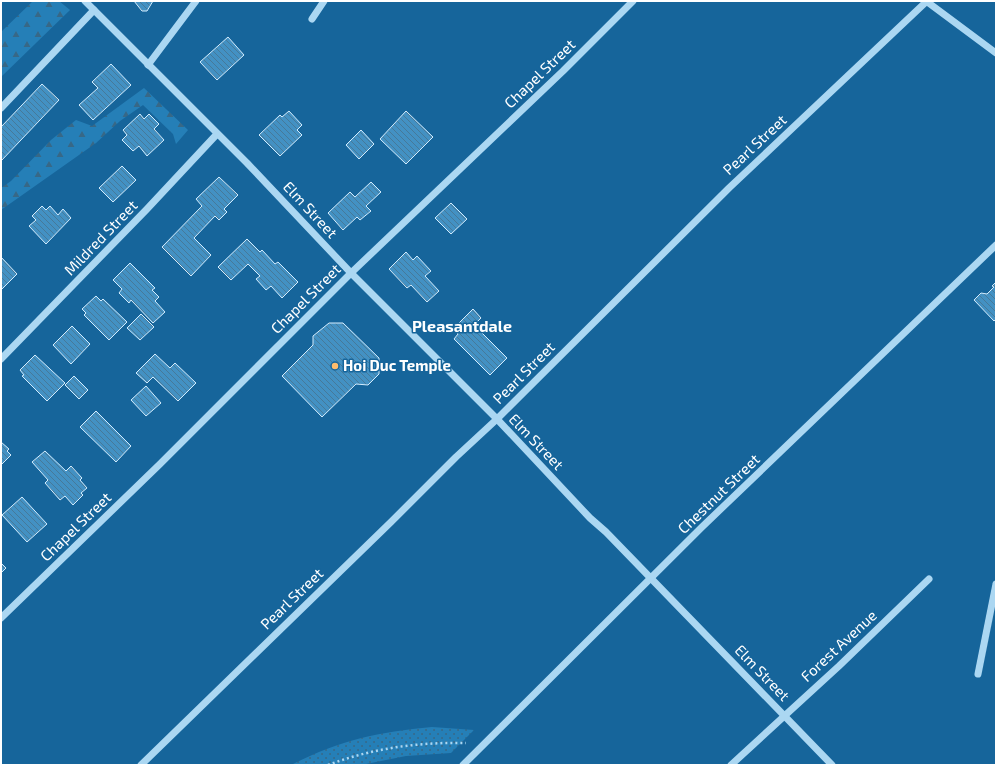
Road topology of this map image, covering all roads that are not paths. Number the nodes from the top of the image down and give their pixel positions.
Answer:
1 (85, 1) edge
2 (196, 1) edge
3 (324, 1) edge
4 (633, 1) edge
5 (926, 1) edge
6 (94, 10) junction
7 (312, 19) dead end
8 (996, 53) edge
9 (148, 64) junction
10 (1, 108) edge
11 (217, 134) junction
12 (996, 245) edge
13 (351, 273) junction
14 (1, 359) edge
15 (497, 419) junction
16 (652, 579) junction
17 (929, 579) dead end
18 (996, 584) edge
19 (1, 618) edge
20 (978, 674) dead end
21 (784, 715) junction
22 (141, 765) edge
23 (464, 765) edge
24 (731, 765) edge
25 (832, 765) edge

1 - 6 street, Elm Street
2 - 9 street
3 - 7 street
4 - 13 street, Chapel Street
5 - 8 street
5 - 15 street, Pearl Street
6 - 9 street, Elm Street
6 - 10 street
9 - 11 street, Elm Street
11 - 13 street, Elm Street
11 - 14 street, Mildred Street
12 - 16 street, Chestnut Street
13 - 15 street, Elm Street
13 - 19 street, Chapel Street
15 - 16 street, Elm Street
15 - 22 street, Pearl Street
16 - 21 street, Elm Street
16 - 23 street, Chestnut Street
17 - 21 street, Forest Avenue
18 - 20 street
21 - 24 street, Forest Avenue
21 - 25 street, Elm Street

